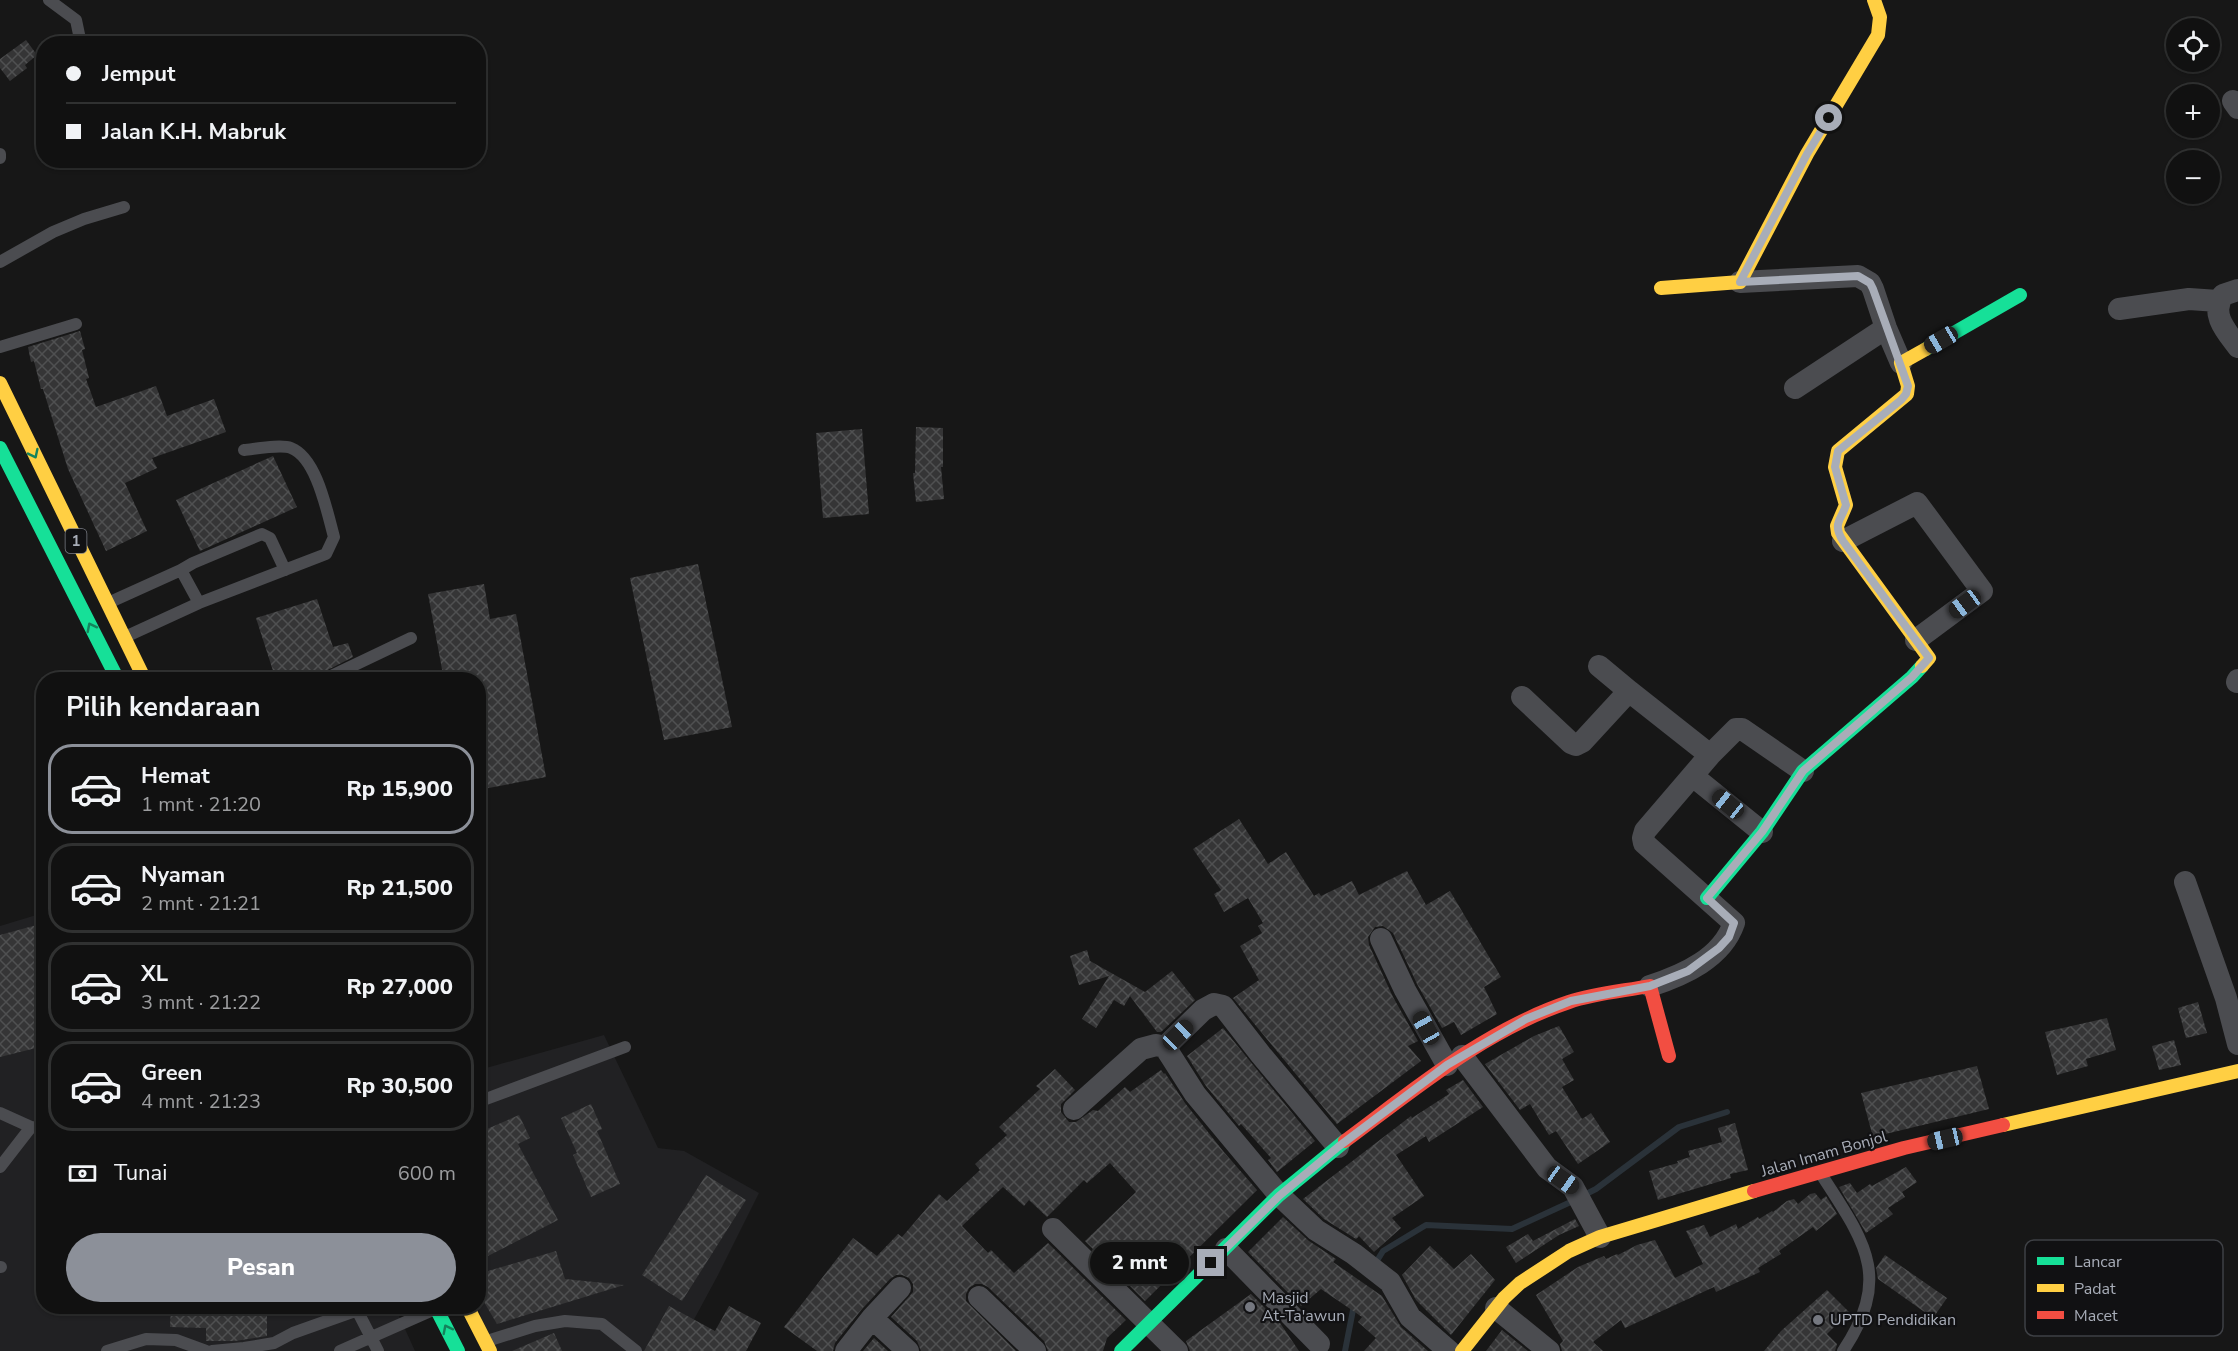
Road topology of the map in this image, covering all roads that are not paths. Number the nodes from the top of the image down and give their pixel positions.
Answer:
1 (49, 0) edge
2 (1874, 0) edge
3 (79, 36) edge
4 (124, 207) dead end
5 (0, 262) edge
6 (1740, 282) junction
7 (1661, 288) dead end
8 (2238, 290) edge
9 (2020, 295) dead end
10 (2218, 301) junction
11 (2119, 309) dead end
12 (76, 324) dead end
13 (1886, 328) junction
14 (0, 347) edge
15 (2238, 347) edge
16 (1901, 363) junction
17 (0, 383) edge
18 (1795, 388) dead end
19 (4, 403) edge
20 (0, 448) edge
21 (244, 450) dead end
22 (1843, 541) junction
23 (181, 570) junction
24 (285, 570) junction
25 (199, 603) junction
26 (107, 604) junction
27 (124, 637) junction
28 (411, 638) dead end
29 (1916, 640) junction
30 (1599, 666) dead end
31 (113, 672) edge
32 (141, 672) edge
33 (340, 672) edge
34 (1629, 690) junction
35 (1522, 698) dead end
36 (1710, 755) junction
37 (1803, 771) junction
38 (1694, 777) junction
39 (1762, 832) junction
40 (2185, 882) dead end
41 (1707, 898) junction
42 (1381, 939) dead end
43 (1650, 986) junction
44 (2232, 991) edge
45 (2238, 1044) edge
46 (625, 1047) dead end
47 (1165, 1047) junction
48 (1668, 1056) dead end
49 (1454, 1060) junction
50 (2238, 1071) edge
51 (486, 1099) edge
52 (1074, 1109) dead end
53 (0, 1113) edge
54 (36, 1128) edge
55 (36, 1129) edge
56 (1338, 1147) junction
57 (0, 1167) edge
58 (1821, 1173) junction
59 (1279, 1196) junction
60 (1053, 1229) dead end
61 (1600, 1237) junction
62 (1226, 1249) junction
63 (900, 1288) dead end
64 (979, 1297) dead end
65 (1496, 1308) junction
66 (352, 1314) edge
67 (359, 1314) edge
68 (423, 1314) edge
69 (439, 1314) edge
70 (471, 1314) edge
71 (872, 1318) junction
72 (1148, 1324) junction
73 (371, 1337) junction
74 (1319, 1344) dead end
75 (487, 1346) edge
76 (107, 1351) edge
77 (206, 1351) edge
78 (212, 1351) edge
79 (340, 1351) edge
80 (378, 1351) edge
81 (458, 1351) edge
82 (636, 1351) edge
83 (846, 1351) edge
84 (908, 1351) edge
85 (1035, 1351) edge
86 (1121, 1351) edge
87 (1177, 1351) edge
88 (1449, 1351) edge
89 (1462, 1351) edge
90 (1549, 1351) edge
91 (1843, 1351) edge

1 - 3 lane
2 - 6 main road
4 - 5 lane
6 - 7 main road
6 - 13 street
8 - 10 street
9 - 16 main road
10 - 11 street
10 - 15 street
12 - 14 lane
13 - 16 street
13 - 18 street
16 - 22 main road
17 - 19 main road, 1
19 -> 26 main road, 1
31 -> 20 main road, 1
21 - 24 lane
22 - 29 main road
22 - 29 street
23 - 24 lane
23 - 25 lane
23 - 26 lane
24 - 25 lane
25 - 27 lane
26 - 27 main road, 1
27 - 32 main road, 1
28 - 33 lane
29 - 37 main road
30 - 34 street
34 - 35 street
34 - 36 street
36 - 37 street
36 - 38 street
37 - 39 main road
38 - 39 street
38 - 41 street
39 - 41 main road
40 - 44 street
41 - 43 street
42 - 49 street
43 - 48 main road
43 - 49 main road
44 - 45 street
46 - 51 lane
47 - 52 street
47 - 56 street
47 - 59 street
49 - 56 main road
49 - 61 street
50 - 58 main road, Jalan Imam Bonjol
53 - 54 lane
55 - 57 lane
56 - 59 main road
58 - 61 main road, Jalan Imam Bonjol
58 - 91 lane
59 - 62 main road
59 - 88 street
60 - 72 street
61 - 65 main road, Jalan Imam Bonjol
62 - 72 main road
62 - 74 street
63 - 71 street
64 - 85 street
65 - 89 main road, Jalan Imam Bonjol
65 - 90 street
66 - 78 lane
67 - 73 lane
68 - 73 lane
81 -> 69 main road
70 - 75 main road
71 - 83 street
71 - 84 street
72 - 86 main road
72 - 87 street
73 - 79 lane
73 - 80 lane
75 - 82 lane
76 - 77 lane

